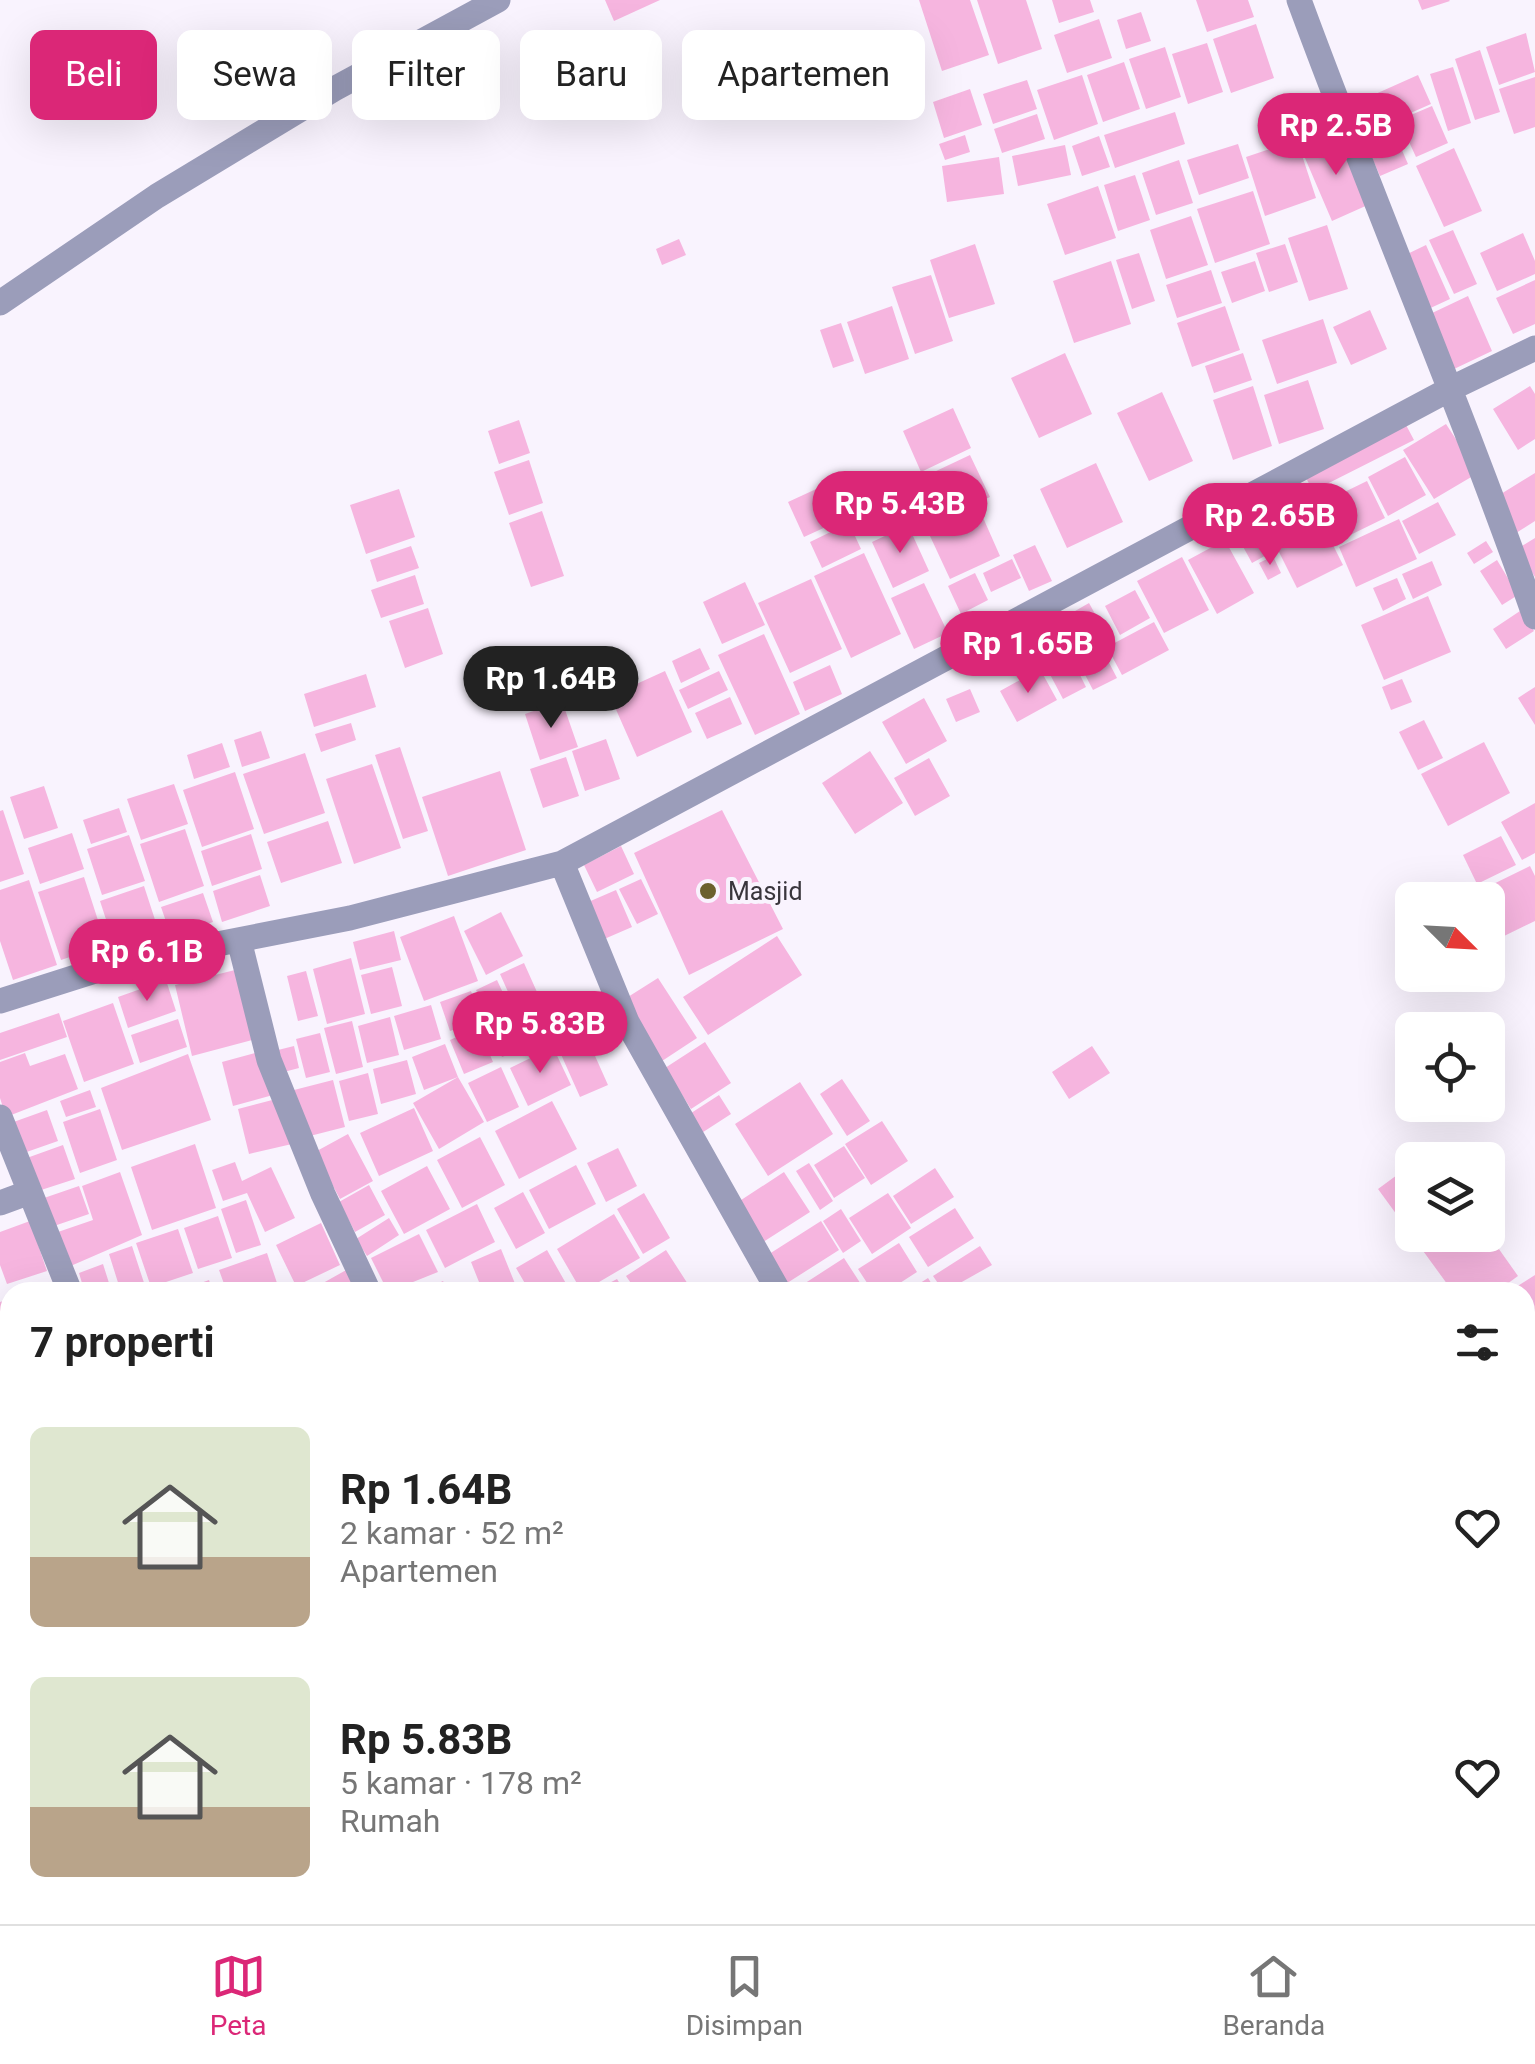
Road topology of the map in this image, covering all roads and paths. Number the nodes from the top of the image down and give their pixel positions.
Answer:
1 (498, 0) edge
2 (1299, 0) edge
3 (0, 304) edge
4 (1535, 348) edge
5 (1452, 388) junction
6 (1535, 616) edge
7 (562, 863) junction
8 (238, 940) junction
9 (0, 1001) edge
10 (0, 1117) edge
11 (30, 1192) junction
12 (0, 1203) edge
13 (66, 1282) edge
14 (364, 1282) edge
15 (772, 1282) edge

1 - 3 street
2 - 5 street
4 - 5 street
5 - 6 street
5 - 7 street
7 - 8 street
7 - 15 street
8 - 9 street
8 - 14 street
10 - 11 street
11 - 12 street
11 - 13 street

